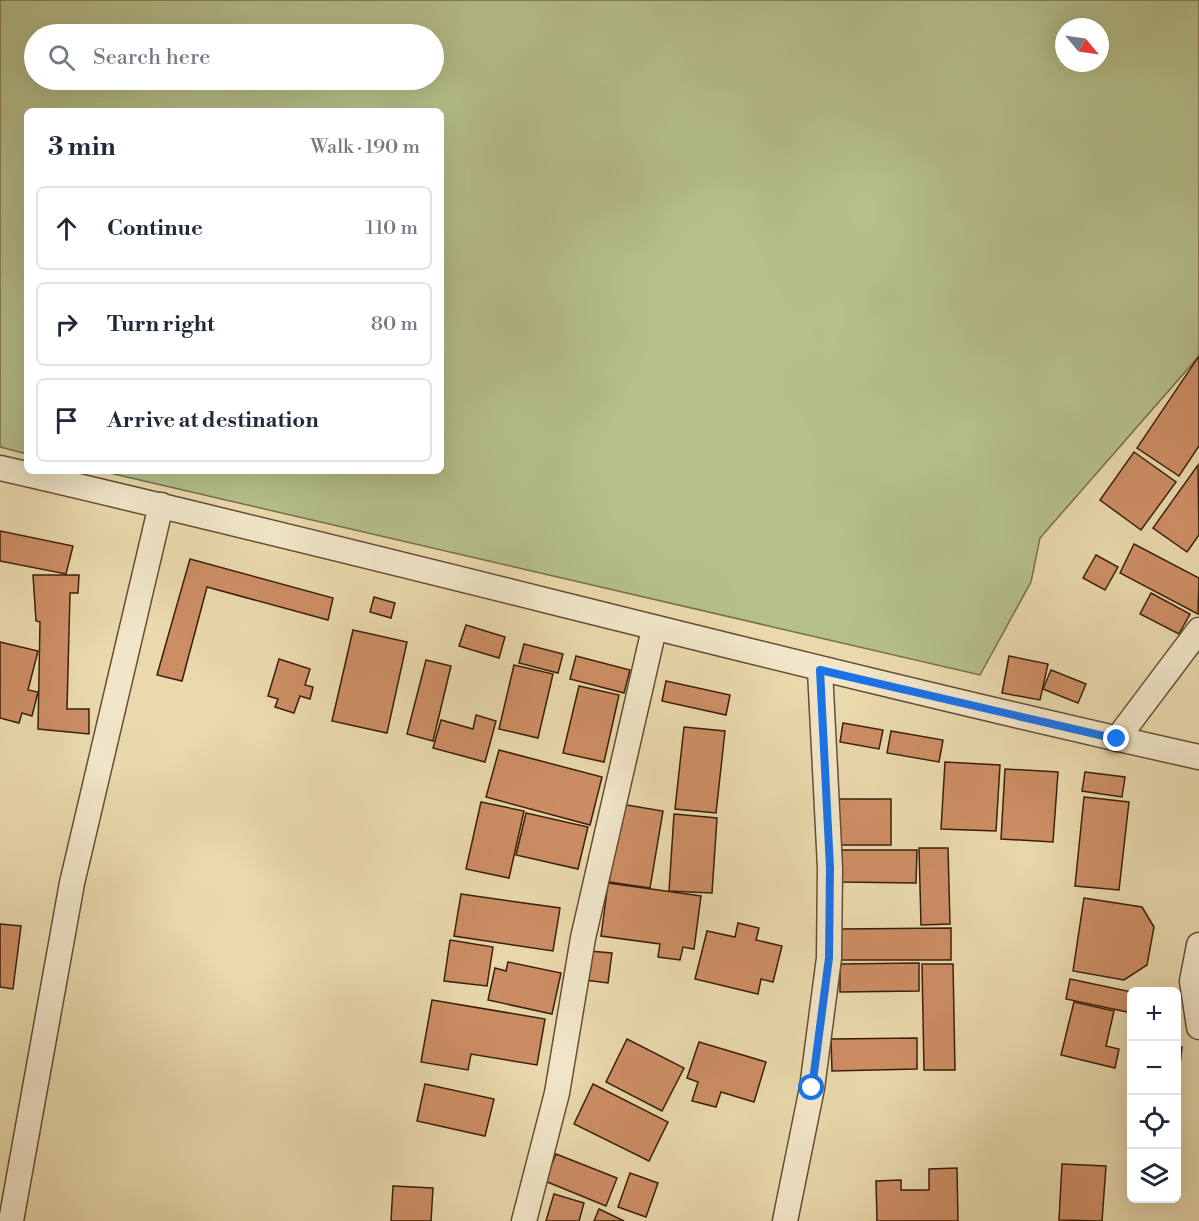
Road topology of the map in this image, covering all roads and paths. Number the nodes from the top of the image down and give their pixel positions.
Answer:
1 (0, 468) edge
2 (24, 474) edge
3 (26, 474) edge
4 (160, 505) junction
5 (654, 628) junction
6 (1199, 630) edge
7 (820, 670) junction
8 (1117, 739) junction
9 (1199, 758) edge
10 (1199, 945) edge
11 (1199, 1027) edge
12 (11, 1221) edge
13 (524, 1221) edge
14 (785, 1221) edge

1 - 2 street
3 - 4 street
4 - 5 street
4 - 12 street
5 - 7 street
5 - 13 street
6 - 8 street
7 - 8 street
7 - 14 street
8 - 9 street
10 - 11 street

